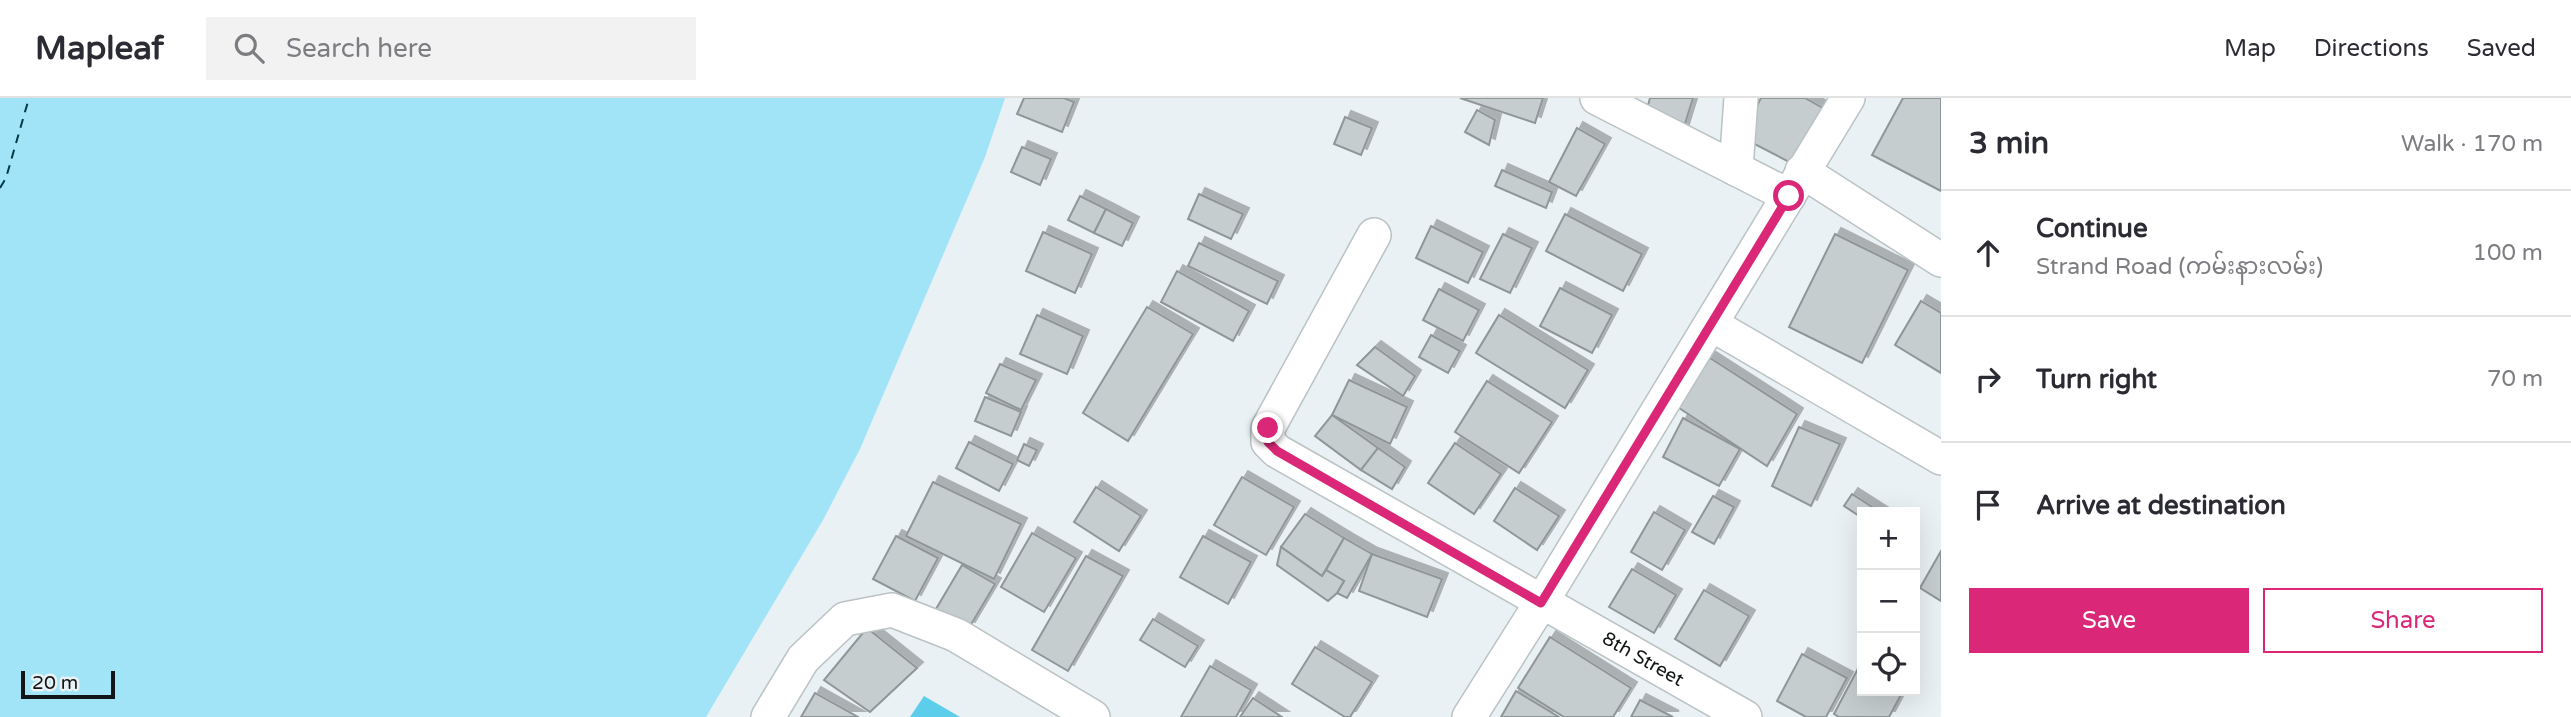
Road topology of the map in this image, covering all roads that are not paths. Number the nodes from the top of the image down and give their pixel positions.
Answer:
1 (1597, 98) edge
2 (1741, 98) edge
3 (1848, 98) edge
4 (1736, 169) junction
5 (1796, 183) junction
6 (1374, 235) dead end
7 (1941, 260) edge
8 (1711, 324) junction
9 (1941, 458) edge
10 (1541, 603) junction
11 (768, 717) edge
12 (1093, 717) edge
13 (1469, 717) edge
14 (1745, 717) edge

1 - 4 street
2 - 4 street
3 - 5 street
4 - 5 street
5 - 7 street
5 - 8 street
6 - 10 street, 8th Street
8 - 9 street
8 - 10 street
10 - 13 street
10 - 14 street, 8th Street
11 - 12 street

